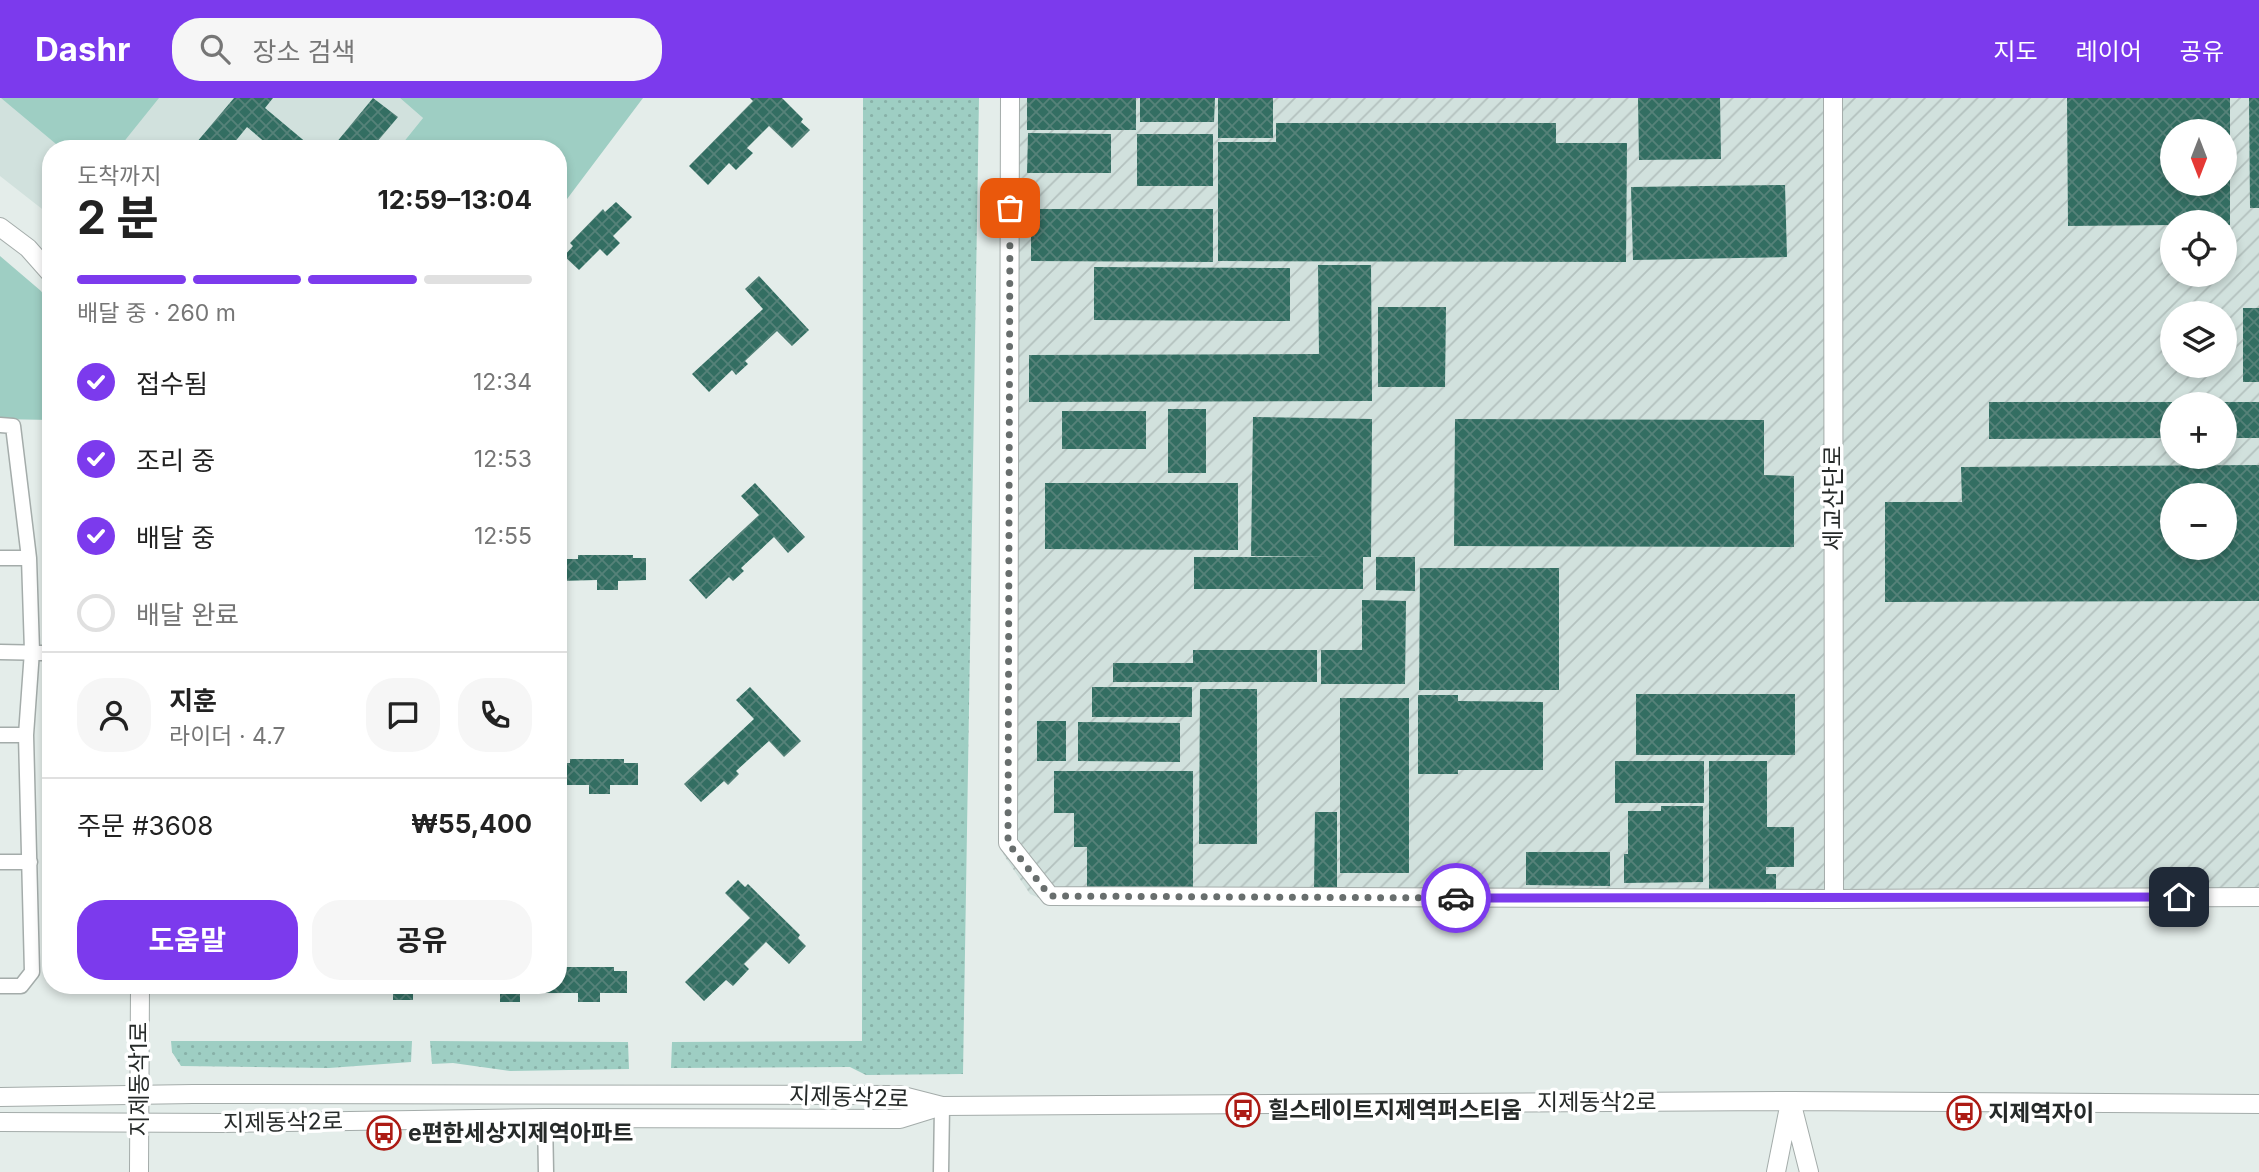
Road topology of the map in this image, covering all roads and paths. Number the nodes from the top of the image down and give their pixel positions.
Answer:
1 (1010, 98) edge
2 (1833, 98) edge
3 (0, 227) edge
4 (42, 264) edge
5 (0, 425) edge
6 (0, 558) edge
7 (29, 558) junction
8 (32, 651) junction
9 (0, 652) edge
10 (42, 652) edge
11 (26, 734) junction
12 (0, 735) edge
13 (0, 862) edge
14 (30, 862) junction
15 (2259, 897) edge
16 (1834, 898) junction
17 (0, 986) edge
18 (140, 994) edge
19 (138, 1096) junction
20 (0, 1097) edge
21 (1791, 1101) junction
22 (2259, 1104) edge
23 (942, 1106) junction
24 (545, 1118) junction
25 (0, 1122) edge
26 (139, 1123) junction
27 (139, 1172) edge
28 (546, 1172) edge
29 (941, 1172) edge
30 (1776, 1172) edge
31 (1809, 1172) edge

1 - 16 street
2 - 16 street, 세교산단로
3 - 4 street
5 - 7 street
6 - 7 street
7 - 8 street
8 - 9 street
8 - 10 street
8 - 11 street
11 - 12 street
11 - 14 street
13 - 14 street
14 - 17 street
15 - 16 street
18 - 19 street, 지제동삭1로
19 - 20 street, 지제동삭2로
19 - 23 street, 지제동삭2로
19 - 26 street, 지제동삭1로
21 - 22 street, 지제동삭2로
21 - 23 street, 지제동삭2로
21 - 30 street
21 - 31 street
23 - 24 street, 지제동삭2로
23 - 29 street
24 - 26 street, 지제동삭2로
24 - 28 street
25 - 26 street, 지제동삭2로
26 - 27 street, 지제동삭1로

